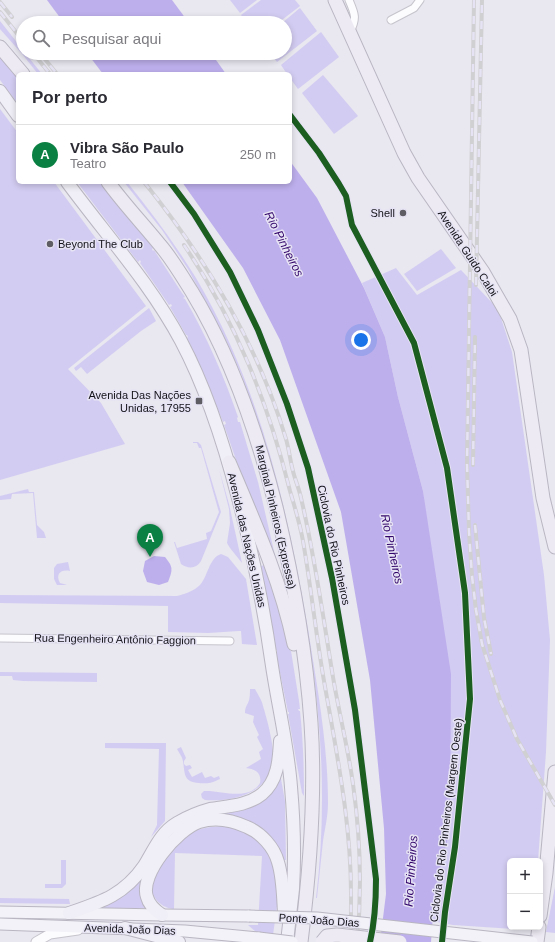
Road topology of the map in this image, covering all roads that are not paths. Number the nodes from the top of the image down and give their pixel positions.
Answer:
1 (335, 0) edge
2 (349, 0) edge
3 (420, 0) edge
4 (391, 20) dead end
5 (349, 34) junction
6 (0, 47) edge
7 (21, 72) edge
8 (0, 91) edge
9 (16, 113) edge
10 (69, 184) edge
11 (110, 184) edge
12 (229, 462) junction
13 (555, 547) edge
14 (0, 638) edge
15 (230, 641) dead end
16 (282, 720) junction
17 (311, 724) junction
18 (555, 772) edge
19 (555, 850) edge
20 (546, 873) junction
21 (543, 894) edge
22 (0, 912) edge
23 (69, 913) junction
24 (162, 916) junction
25 (249, 916) joint
26 (0, 924) edge
27 (99, 927) junction
28 (125, 928) junction
29 (538, 930) edge
30 (259, 938) joint
31 (36, 942) edge
32 (179, 942) edge
33 (286, 942) edge
34 (292, 942) edge
35 (301, 942) edge
36 (322, 942) edge
37 (400, 942) edge
38 (532, 942) edge
39 (537, 942) edge

1 - 5 highway, Avenida Guido Caloi
2 - 5 street
3 - 4 street
5 - 13 highway, Avenida Guido Caloi
6 - 7 highway
8 - 9 highway
10 - 12 highway, Avenida das Nações Unidas
11 - 17 highway, Marginal Pinheiros (Expressa)
12 - 16 highway, Avenida das Nações Unidas
12 - 17 highway
14 - 15 street, Rua Engenheiro Antônio Faggion
16 - 23 highway
16 - 33 highway, Avenida das Nações Unidas
17 - 35 highway, Marginal Pinheiros (Expressa)
18 - 20 highway
19 - 20 highway
20 - 21 highway
22 - 23 main road, Avenida João Dias
23 - 24 main road, Avenida João Dias
24 - 25 main road, Avenida João Dias
24 - 33 highway
25 - 38 main road, Ponte João Dias, bridge
26 - 27 main road, Avenida João Dias
27 - 28 main road, Avenida João Dias
27 - 31 street
28 - 30 main road, Avenida João Dias
28 - 32 highway
29 - 39 highway
30 - 34 main road, Ponte João Dias, bridge
36 - 37 highway, bridge

